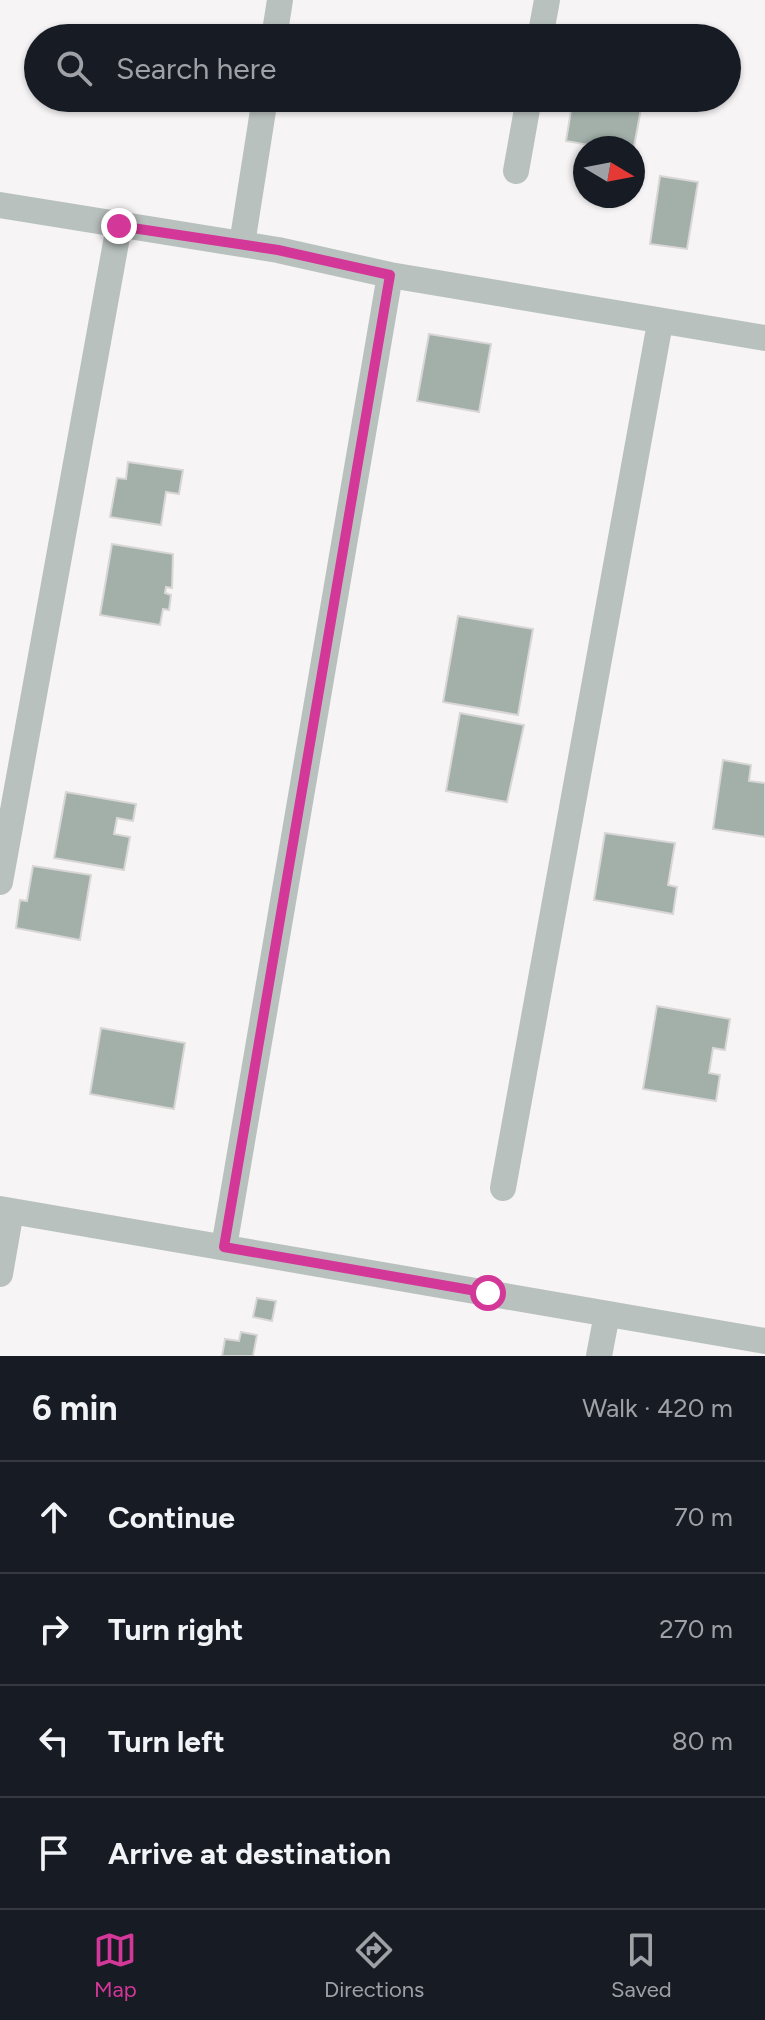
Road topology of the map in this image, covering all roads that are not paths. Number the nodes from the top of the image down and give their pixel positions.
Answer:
1 (280, 0) edge
2 (547, 0) edge
3 (276, 24) edge
4 (543, 24) edge
5 (263, 112) edge
6 (527, 112) edge
7 (516, 171) dead end
8 (0, 205) edge
9 (119, 226) junction
10 (242, 244) junction
11 (390, 275) junction
12 (660, 323) junction
13 (765, 338) edge
14 (0, 882) edge
15 (503, 1188) dead end
16 (5, 1210) edge
17 (224, 1247) junction
18 (0, 1274) edge
19 (607, 1314) junction
20 (765, 1341) edge
21 (599, 1356) edge

1 - 3 street
2 - 4 street
5 - 10 street
6 - 7 street
8 - 9 street
9 - 10 street
9 - 14 street
10 - 11 street
11 - 12 street
11 - 17 street
12 - 13 street
12 - 15 street
16 - 17 street
16 - 18 street
17 - 19 street
19 - 20 street
19 - 21 street

